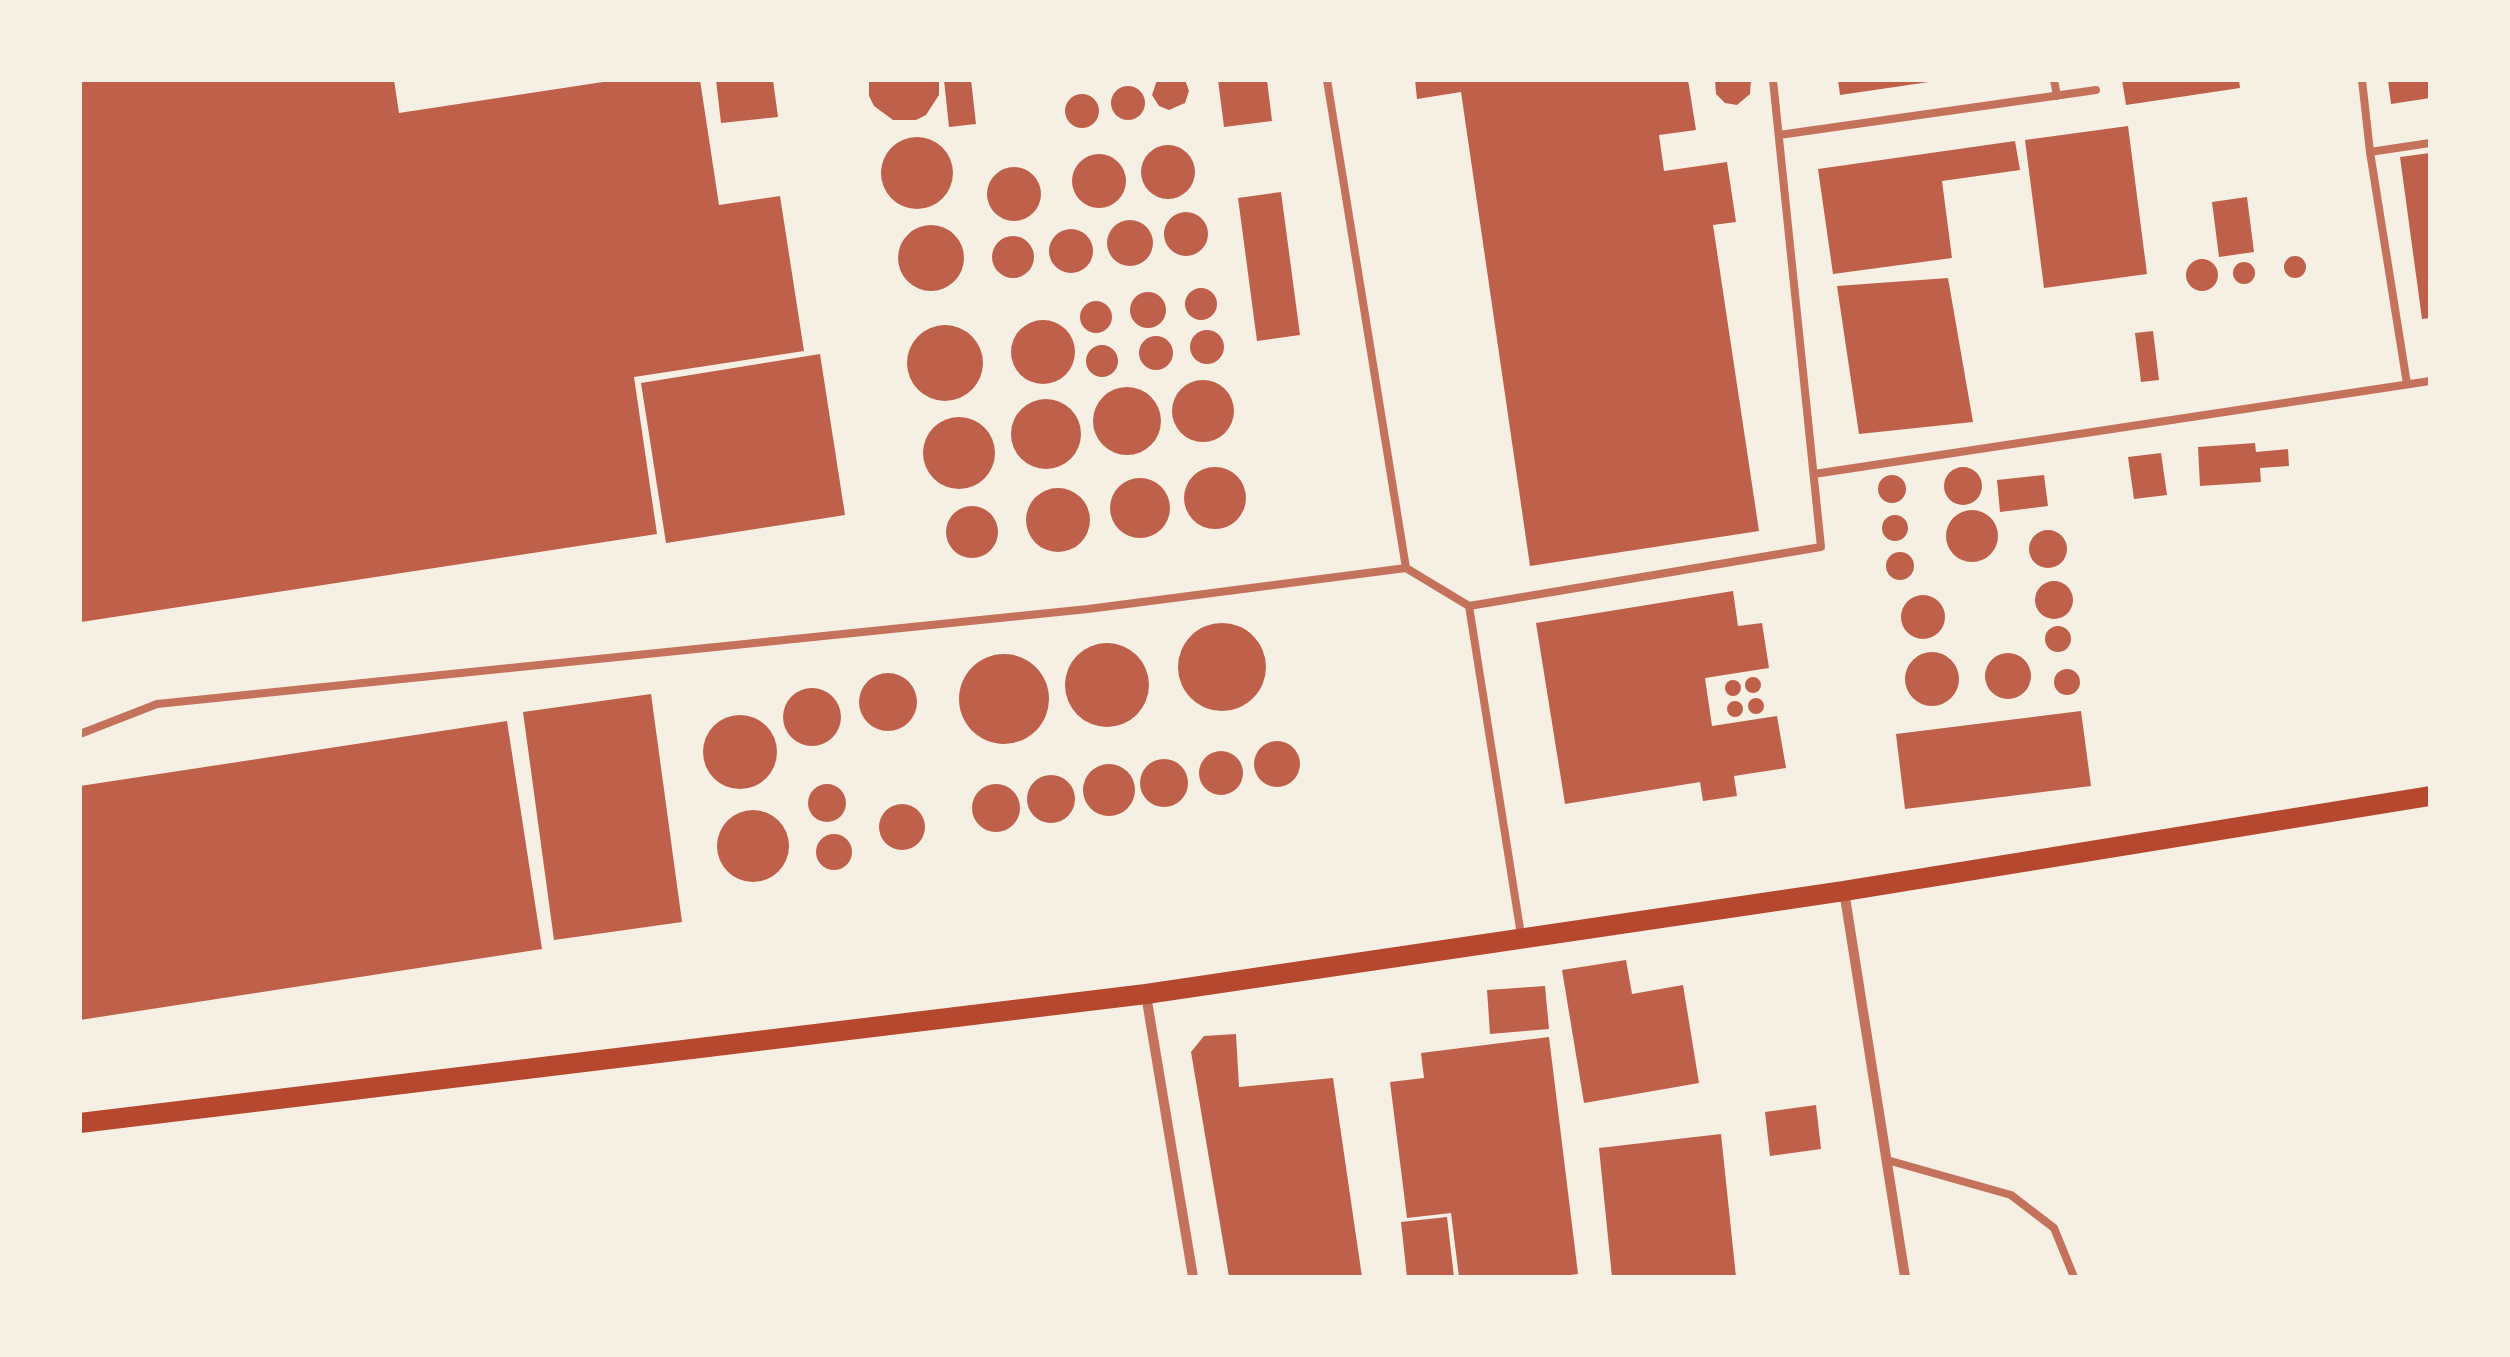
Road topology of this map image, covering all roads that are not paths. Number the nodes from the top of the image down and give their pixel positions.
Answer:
1 (1327, 80) edge
2 (1774, 80) edge
3 (2054, 80) edge
4 (2362, 80) edge
5 (2096, 90) dead end
6 (2057, 96) junction
7 (1779, 136) junction
8 (2430, 142) edge
9 (2370, 152) junction
10 (2430, 381) edge
11 (2407, 384) junction
12 (1814, 474) junction
13 (1406, 568) junction
14 (1469, 606) junction
15 (80, 734) edge
16 (2430, 796) edge
17 (1844, 890) junction
18 (1521, 938) junction
19 (1146, 994) junction
20 (80, 1123) edge
21 (1887, 1160) junction
22 (1193, 1277) edge
23 (1906, 1277) edge
24 (2074, 1277) edge

1 - 13 lane
2 - 7 lane
3 - 6 lane
4 - 9 lane
5 - 6 lane
6 - 7 lane
7 - 12 lane
8 - 9 lane
9 - 11 lane
10 - 11 lane
11 - 12 lane
12 - 14 lane
13 - 14 lane
13 - 15 lane
14 - 18 lane
16 - 17 main road
17 - 18 main road
17 - 21 street
18 - 19 main road
19 - 20 main road
19 - 22 street
21 - 23 street
21 - 24 lane

